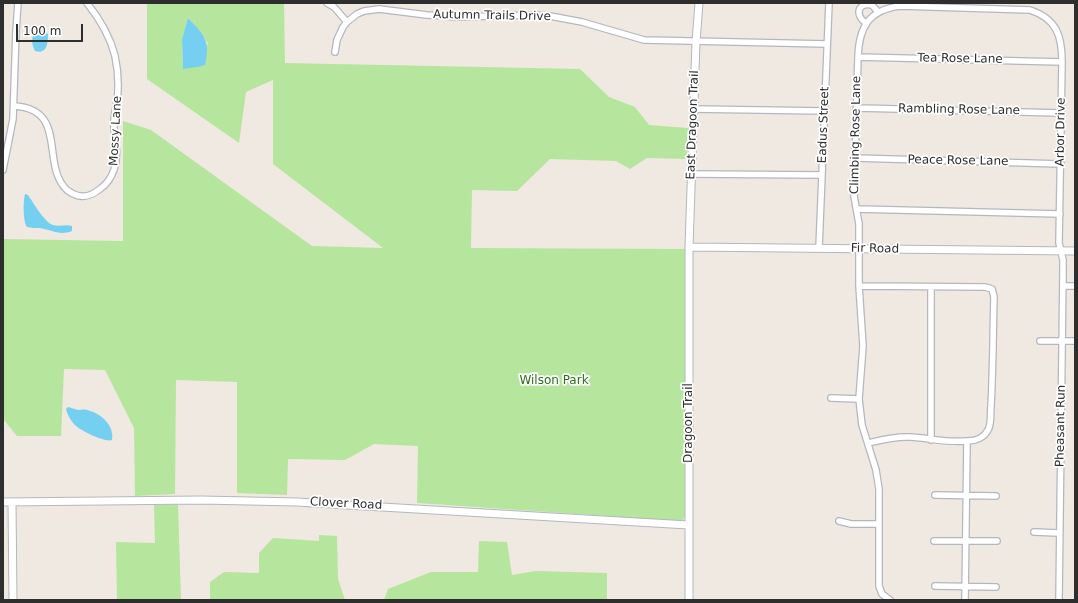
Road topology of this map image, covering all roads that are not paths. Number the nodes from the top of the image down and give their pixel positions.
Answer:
1 (18, 3) edge
2 (86, 3) edge
3 (327, 3) edge
4 (699, 3) edge
5 (829, 3) edge
6 (878, 12) junction
7 (348, 22) junction
8 (866, 23) junction
9 (696, 42) junction
10 (827, 44) junction
11 (335, 52) dead end
12 (858, 57) junction
13 (1062, 62) junction
14 (14, 106) junction
15 (857, 108) junction
16 (694, 109) junction
17 (824, 111) junction
18 (1061, 113) junction
19 (855, 158) junction
20 (1061, 164) junction
21 (3, 170) edge
22 (691, 174) junction
23 (822, 175) junction
24 (857, 209) junction
25 (1060, 214) junction
26 (689, 247) junction
27 (819, 248) junction
28 (858, 248) junction
29 (1075, 251) edge
30 (1061, 252) junction
31 (859, 286) junction
32 (1063, 286) junction
33 (1075, 286) edge
34 (931, 287) junction
35 (1040, 340) dead end
36 (1062, 341) junction
37 (1075, 341) edge
38 (831, 398) dead end
39 (859, 399) junction
40 (931, 440) junction
41 (967, 441) junction
42 (868, 443) junction
43 (935, 495) dead end
44 (967, 495) junction
45 (996, 496) dead end
46 (3, 502) edge
47 (12, 502) junction
48 (839, 521) dead end
49 (879, 524) junction
50 (688, 525) junction
51 (1034, 532) dead end
52 (1059, 532) junction
53 (934, 541) dead end
54 (966, 541) junction
55 (997, 541) dead end
56 (935, 586) dead end
57 (966, 587) junction
58 (996, 587) dead end
59 (13, 600) edge
60 (688, 600) edge
61 (890, 600) edge
62 (965, 600) edge
63 (1058, 600) edge

1 - 14 street
2 - 14 street, Mossy Lane
3 - 7 street
4 - 9 street, East Dragoon Trail
5 - 10 street, Eadus Street
6 - 8 street
6 - 8 street
6 - 13 street, Arbor Drive
7 - 9 street, Autumn Trails Drive
7 - 11 street, Autumn Trails Drive
8 - 12 street, Climbing Rose Lane
9 - 10 street, Autumn Trails Drive
9 - 16 street, East Dragoon Trail
10 - 17 street, Eadus Street
12 - 13 street, Tea Rose Lane
12 - 15 street, Climbing Rose Lane
13 - 18 street, Arbor Drive
14 - 21 street
15 - 18 street, Rambling Rose Lane
15 - 19 street, Climbing Rose Lane
16 - 17 street
16 - 22 street, East Dragoon Trail
17 - 23 street, Eadus Street
18 - 20 street, Arbor Drive
19 - 20 street, Peace Rose Lane
19 - 24 street, Climbing Rose Lane
20 - 25 street, Arbor Drive
22 - 23 street
22 - 26 street, East Dragoon Trail
23 - 27 street, Eadus Street
24 - 25 street
24 - 28 street, Climbing Rose Lane
25 - 30 street, Arbor Drive
26 - 27 street, Fir Road
26 - 50 street, Dragoon Trail
27 - 28 street, Fir Road
28 - 30 street, Fir Road
28 - 31 street, Climbing Rose Lane
29 - 30 street, Fir Road
30 - 32 street, Pheasant Run
31 - 34 street
31 - 39 street, Climbing Rose Lane
32 - 33 street
32 - 36 street, Pheasant Run
34 - 40 street
34 - 41 street
35 - 36 street
36 - 37 street
36 - 52 street, Pheasant Run
38 - 39 street
39 - 42 street, Climbing Rose Lane
40 - 41 street
40 - 42 street
41 - 44 street
42 - 49 street, Climbing Rose Lane
43 - 44 street
44 - 45 street
44 - 54 street
46 - 47 street, Clover Road
47 - 50 street, Clover Road
47 - 59 street
48 - 49 street
49 - 61 street, Climbing Rose Lane
50 - 60 street, Dragoon Trail
51 - 52 street
52 - 63 street, Pheasant Run
53 - 54 street
54 - 55 street
54 - 57 street
56 - 57 street
57 - 58 street
57 - 62 street

